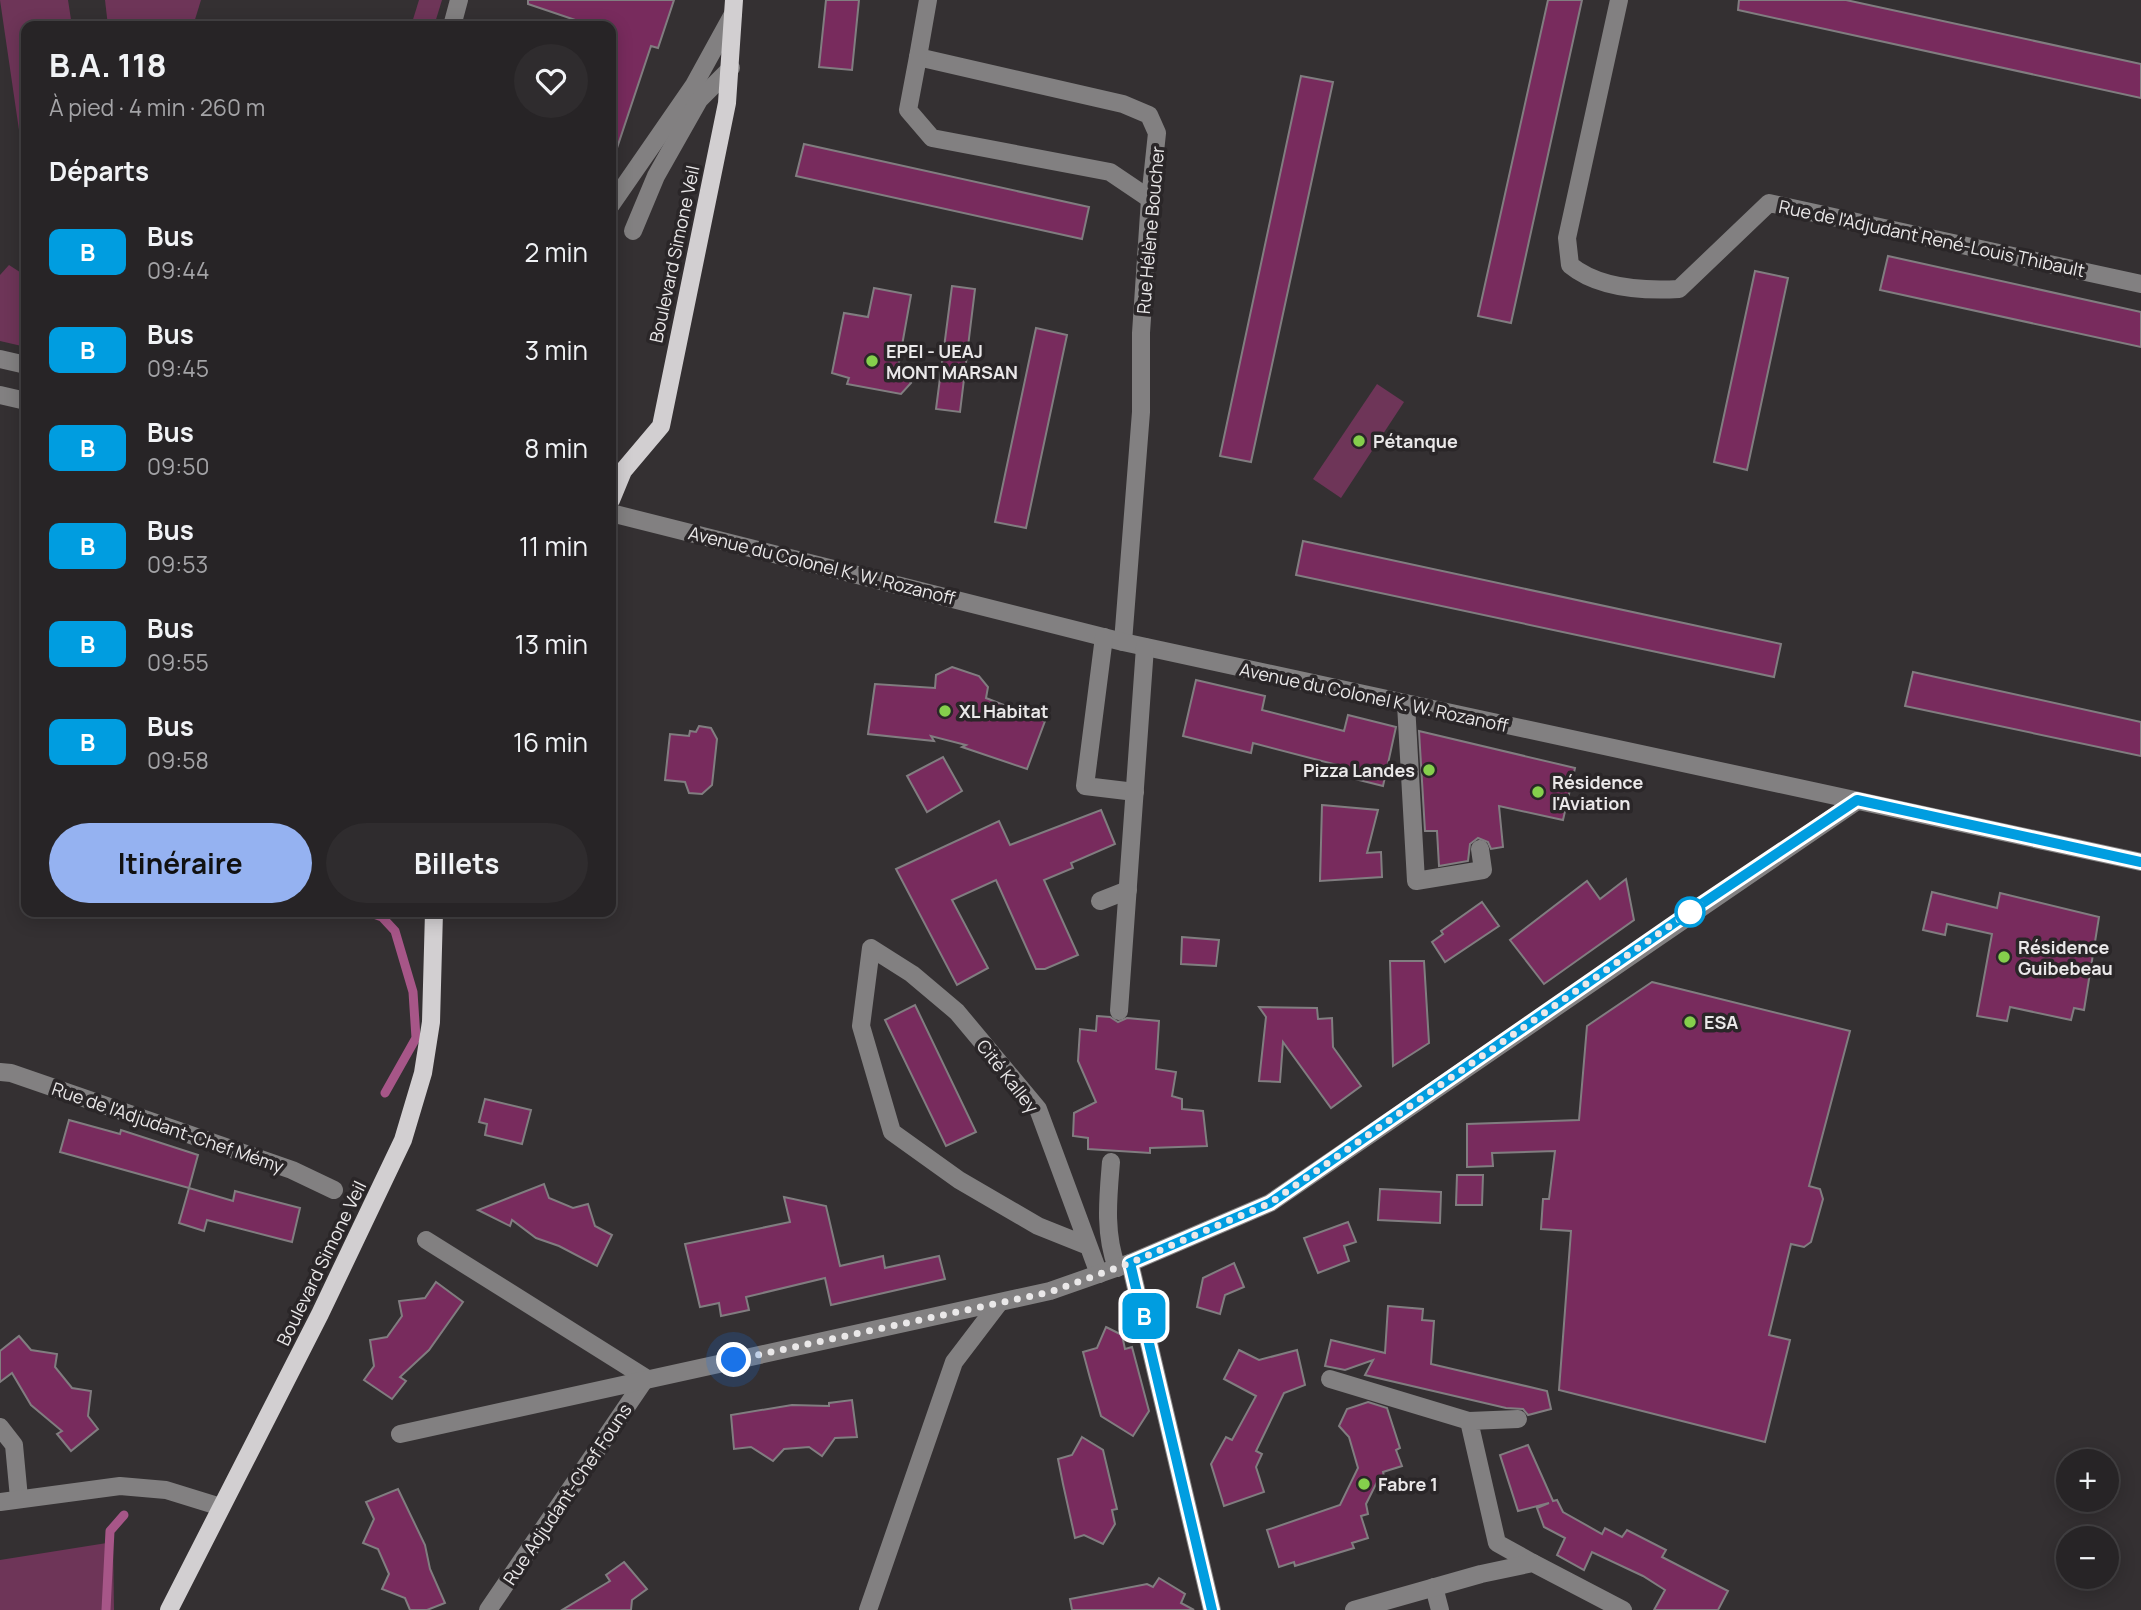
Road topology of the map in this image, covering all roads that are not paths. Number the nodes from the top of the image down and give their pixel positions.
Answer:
1 (459, 0) edge
2 (928, 0) edge
3 (1619, 0) edge
4 (734, 7) edge
5 (453, 21) edge
6 (918, 58) junction
7 (731, 68) junction
8 (616, 198) edge
9 (1150, 199) junction
10 (633, 231) dead end
11 (2141, 284) edge
12 (0, 359) edge
13 (21, 364) edge
14 (0, 395) edge
15 (21, 400) edge
16 (616, 488) edge
17 (616, 514) edge
18 (1104, 637) junction
19 (1123, 642) junction
20 (1145, 647) junction
21 (1406, 704) junction
22 (1135, 792) junction
23 (1857, 800) junction
24 (1480, 849) dead end
25 (2141, 862) edge
26 (1128, 890) junction
27 (1100, 901) dead end
28 (434, 917) edge
29 (1119, 1011) dead end
30 (0, 1072) edge
31 (1111, 1162) dead end
32 (334, 1190) dead end
33 (426, 1240) dead end
34 (1088, 1246) junction
35 (1123, 1266) junction
36 (1099, 1274) junction
37 (999, 1303) junction
38 (646, 1378) junction
39 (1330, 1379) dead end
40 (1518, 1419) dead end
41 (1469, 1421) junction
42 (0, 1427) edge
43 (400, 1434) dead end
44 (19, 1498) junction
45 (0, 1502) edge
46 (221, 1507) junction
47 (1532, 1563) junction
48 (1434, 1587) junction
49 (169, 1610) edge
50 (488, 1610) edge
51 (868, 1610) edge
52 (1212, 1610) edge
53 (1354, 1610) edge
54 (1440, 1610) edge
55 (1623, 1610) edge

1 - 5 street
2 - 6 street
3 - 11 street, Rue de l'Adjudant René-Louis Thibault
4 - 7 main road, Boulevard Simone Veil
4 - 8 street
6 - 9 street
6 - 9 street, Rue Hélène Boucher
7 - 10 street
7 - 16 main road, Boulevard Simone Veil
9 - 19 street, Rue Hélène Boucher
12 - 13 street
14 - 15 street
17 - 18 street, Avenue du Colonel K. W. Rozanoff
18 - 19 street, Avenue du Colonel K. W. Rozanoff
18 - 22 street
19 - 20 street, Avenue du Colonel K. W. Rozanoff
20 - 21 street, Avenue du Colonel K. W. Rozanoff
20 - 22 street
21 - 23 street, Avenue du Colonel K. W. Rozanoff
21 - 24 street
22 - 26 street
23 - 25 street, Avenue du Colonel K. W. Rozanoff
23 - 35 street
26 - 27 street
26 - 29 street
28 - 46 main road, Boulevard Simone Veil
30 - 32 street, Rue de l'Adjudant-Chef Mémy
31 - 35 street
33 - 38 street
34 - 34 street, Cité Kalley
34 - 36 street, Cité Kalley
35 - 36 street
35 - 52 street
36 - 37 street
37 - 38 street
37 - 51 street
38 - 43 street
38 - 50 street, Rue Adjudant-Chef Founs
39 - 41 street
40 - 41 street
41 - 47 street
42 - 44 street
44 - 45 street
44 - 46 street
46 - 49 main road, Boulevard Simone Veil
47 - 48 street
47 - 55 street
48 - 53 street
48 - 54 street

